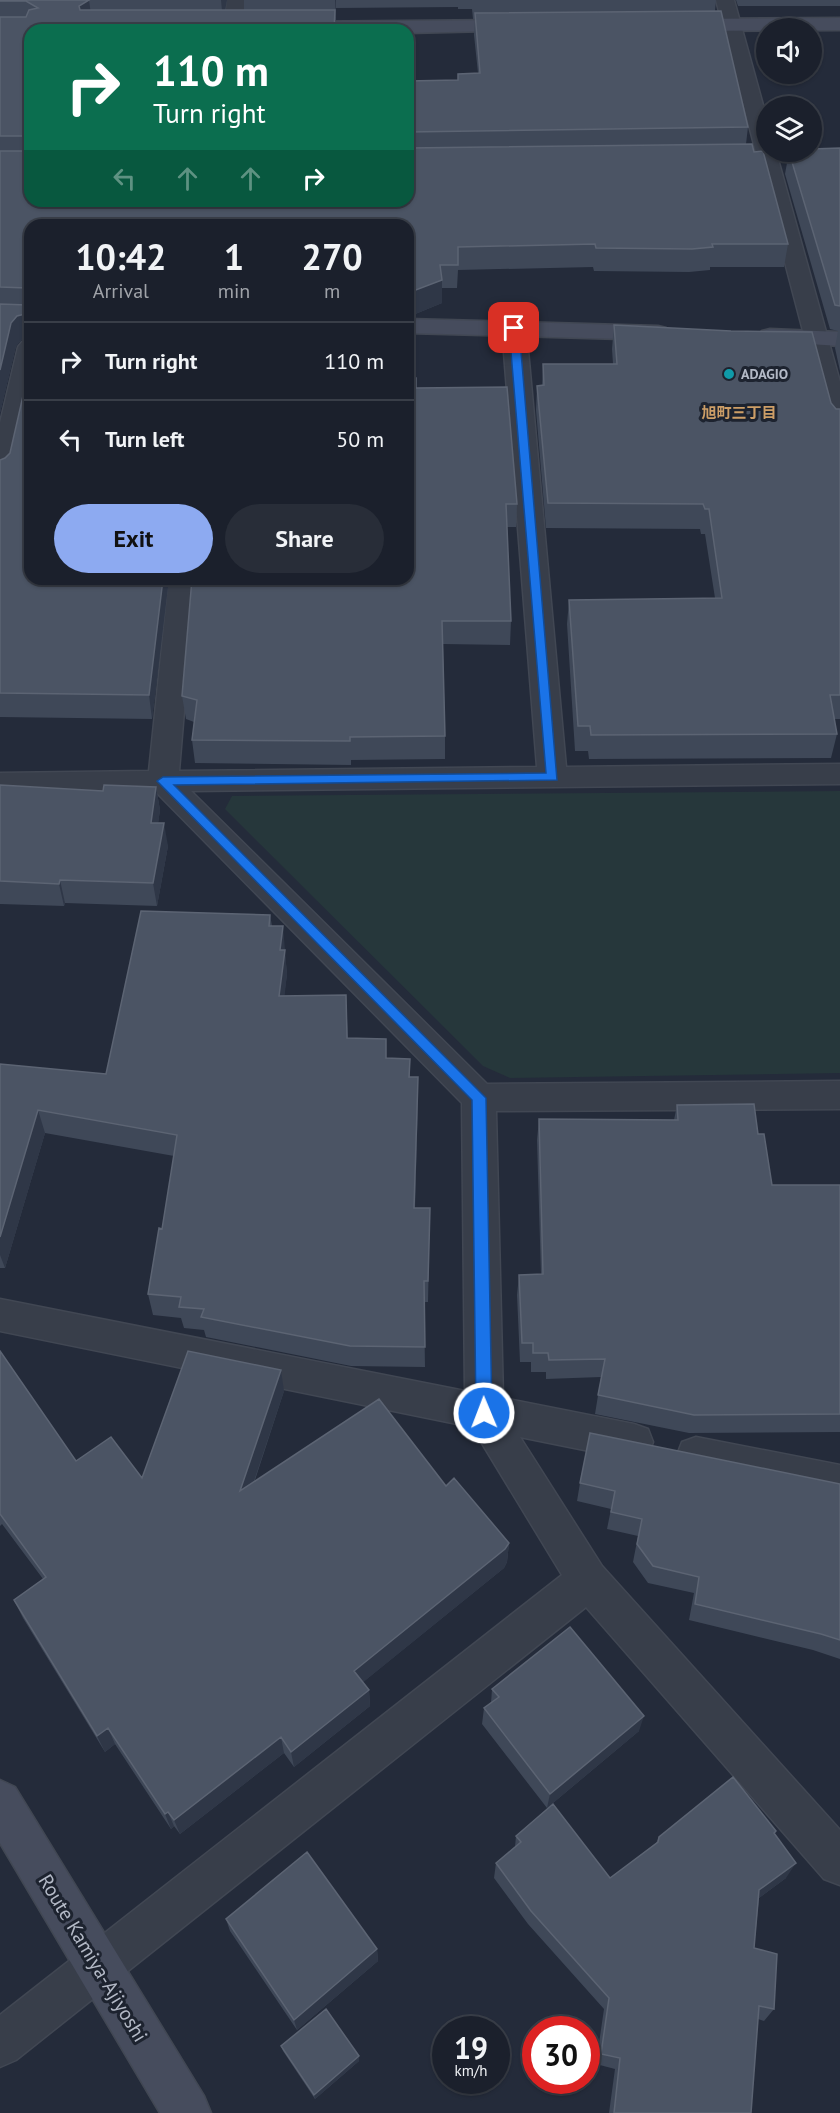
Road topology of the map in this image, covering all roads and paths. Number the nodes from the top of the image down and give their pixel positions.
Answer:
1 (236, 0) edge
2 (725, 0) edge
3 (234, 24) edge
4 (840, 24) edge
5 (661, 25) edge
6 (732, 25) junction
7 (542, 26) edge
8 (414, 27) edge
9 (756, 96) edge
10 (743, 158) edge
11 (756, 158) edge
12 (778, 162) edge
13 (414, 326) edge
14 (514, 328) junction
15 (677, 333) edge
16 (747, 336) edge
17 (829, 339) edge
18 (24, 373) edge
19 (840, 426) edge
20 (0, 475) edge
21 (181, 585) edge
22 (840, 774) edge
23 (552, 777) junction
24 (163, 781) junction
25 (0, 783) edge
26 (840, 1095) edge
27 (479, 1098) junction
28 (0, 1315) edge
29 (484, 1413) junction
30 (840, 1483) edge
31 (588, 1581) junction
32 (0, 1802) edge
33 (840, 1863) edge
34 (96, 1965) junction
35 (0, 2044) edge
36 (187, 2113) edge

1 - 3 street
2 - 6 street
4 - 6 main road
5 - 6 main road
6 - 9 street
7 - 8 main road
10 - 11 street
12 - 17 street
13 - 14 main road
14 - 15 main road
14 - 23 street
16 - 17 main road
17 - 19 street
18 - 20 street
21 - 24 street
22 - 23 street
23 - 24 street
24 - 25 street
24 - 27 street
26 - 27 street
27 - 29 street
28 - 29 street
29 - 30 street
29 - 31 street
31 - 33 street
31 - 34 street
32 - 34 main road, Route Kamiya-Ajiyoshi
34 - 35 street
34 - 36 main road, Route Kamiya-Ajiyoshi

